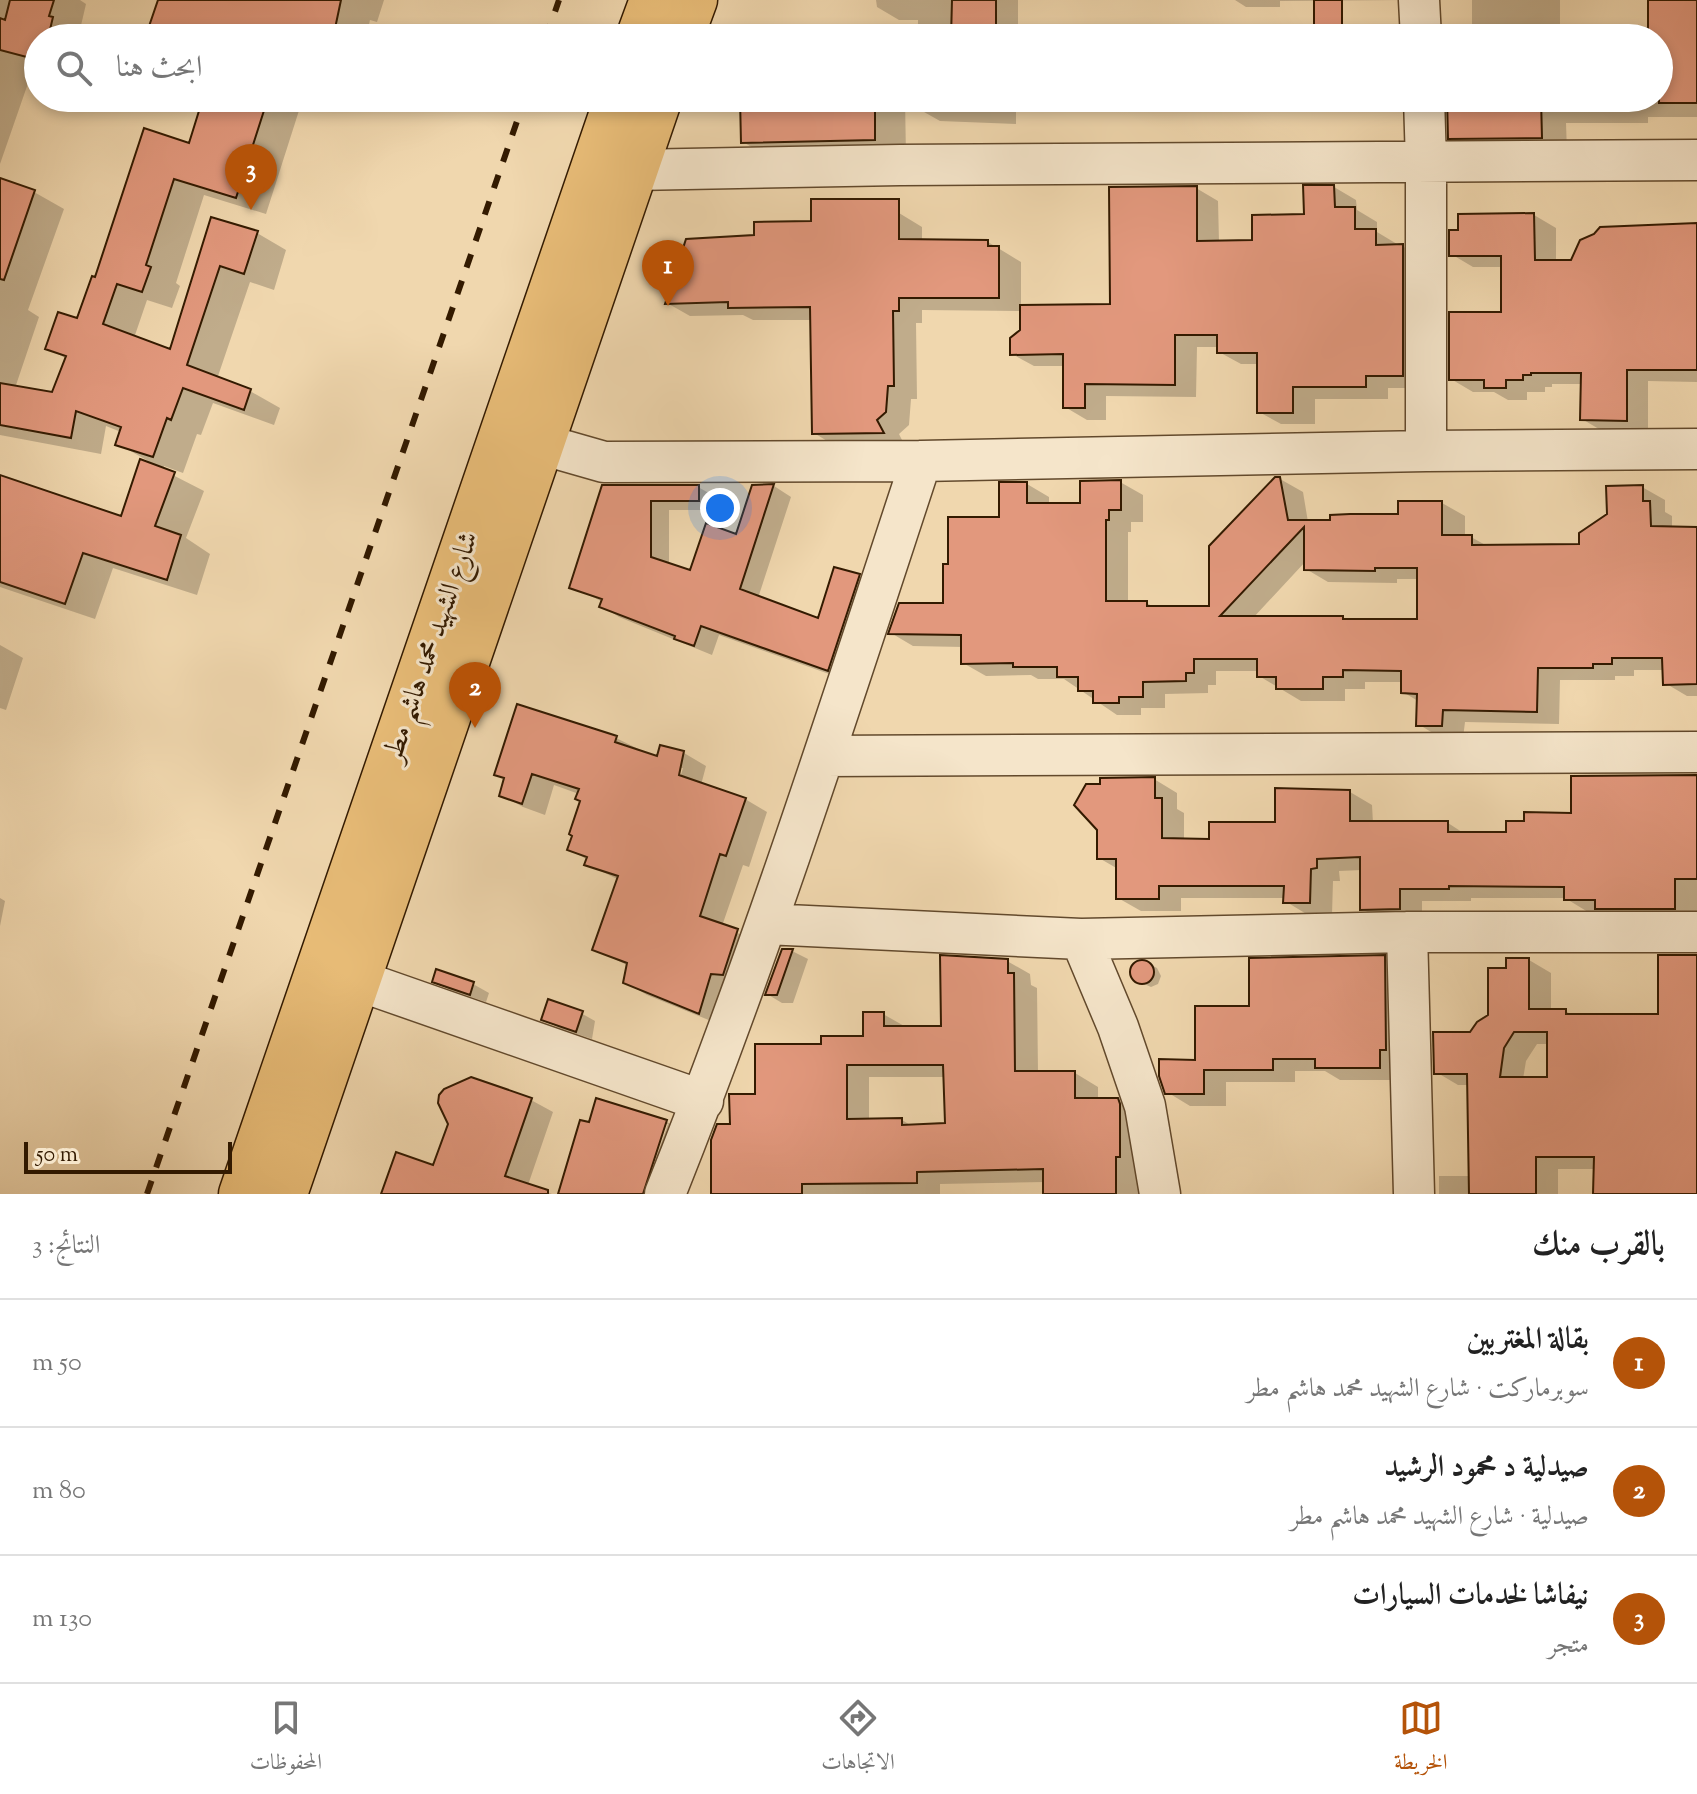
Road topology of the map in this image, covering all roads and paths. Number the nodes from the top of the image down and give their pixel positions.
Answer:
1 (652, 0) edge
2 (695, 0) edge
3 (1419, 0) edge
4 (643, 24) edge
5 (686, 24) edge
6 (1420, 24) edge
7 (612, 112) edge
8 (655, 112) edge
9 (1424, 112) edge
10 (1697, 160) edge
11 (1426, 163) junction
12 (634, 170) junction
13 (541, 444) junction
14 (1697, 449) edge
15 (1426, 451) junction
16 (921, 461) junction
17 (1697, 752) edge
18 (824, 756) junction
19 (766, 924) junction
20 (1407, 932) junction
21 (1697, 932) edge
22 (1081, 939) junction
23 (357, 980) junction
24 (703, 1101) junction
25 (241, 1194) edge
26 (285, 1194) edge
27 (665, 1194) edge
28 (1160, 1194) edge
29 (1414, 1194) edge

1 - 4 main road
2 - 5 main road
3 - 6 street
7 - 25 main road, شارع الشهيد محمد هاشم مطر
8 - 12 main road, شارع الشهيد محمد هاشم مطر
9 - 11 street
10 - 11 street
11 - 12 street
11 - 15 street
12 - 13 main road, شارع الشهيد محمد هاشم مطر
13 - 16 street
13 - 23 main road, شارع الشهيد محمد هاشم مطر
14 - 15 street
15 - 16 street
16 - 18 street
17 - 18 street
18 - 19 street
19 - 22 street
19 - 24 street
20 - 21 street
20 - 22 street
20 - 29 street
22 - 28 street
23 - 24 street
23 - 26 main road, شارع الشهيد محمد هاشم مطر
24 - 27 street

